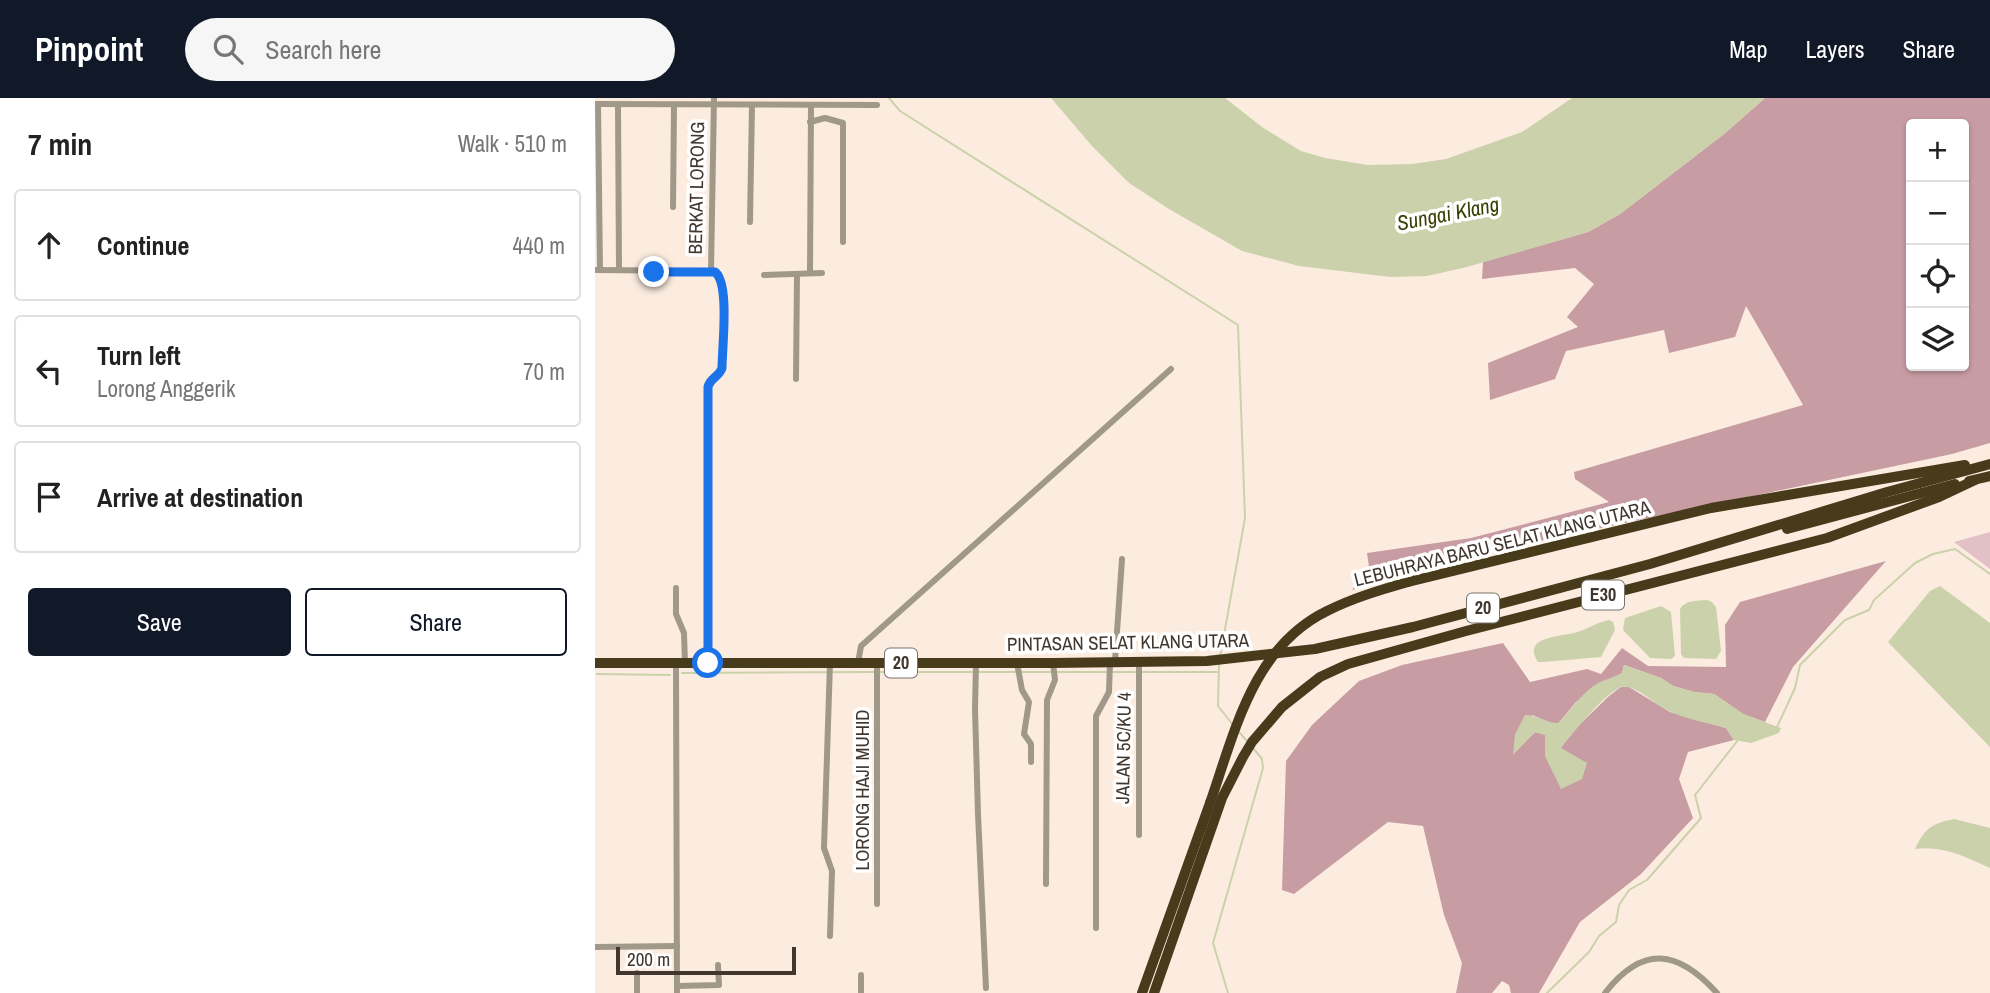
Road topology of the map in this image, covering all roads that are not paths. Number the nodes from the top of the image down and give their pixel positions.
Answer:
1 (714, 101) edge
2 (756, 103) edge
3 (596, 104) edge
4 (618, 105) junction
5 (674, 105) junction
6 (811, 105) junction
7 (877, 106) dead end
8 (810, 122) junction
9 (673, 207) dead end
10 (750, 222) dead end
11 (843, 242) dead end
12 (619, 269) junction
13 (598, 270) edge
14 (711, 271) junction
15 (810, 273) junction
16 (822, 274) dead end
17 (764, 275) dead end
18 (797, 275) junction
19 (1171, 369) dead end
20 (796, 379) dead end
21 (1990, 462) edge
22 (1990, 476) edge
23 (1975, 480) junction
24 (1731, 541) junction
25 (1122, 558) dead end
26 (676, 588) dead end
27 (1139, 661) junction
28 (595, 663) edge
29 (680, 663) junction
30 (708, 663) junction
31 (858, 663) junction
32 (1111, 663) junction
33 (878, 665) junction
34 (1053, 665) junction
35 (830, 666) junction
36 (1017, 666) junction
37 (976, 669) junction
38 (1031, 761) dead end
39 (1139, 835) dead end
40 (1046, 884) dead end
41 (877, 904) dead end
42 (1096, 928) dead end
43 (830, 936) dead end
44 (677, 946) junction
45 (595, 947) edge
46 (718, 965) dead end
47 (637, 973) dead end
48 (861, 975) dead end
49 (986, 988) dead end
50 (719, 989) edge
51 (677, 990) edge
52 (637, 993) edge
53 (861, 993) edge
54 (1142, 993) edge
55 (1154, 993) edge
56 (1605, 993) edge
57 (1717, 993) edge

1 - 2 street
1 - 5 street
1 - 14 street, BERKAT LORONG
2 - 6 street
2 - 10 street
3 - 4 street
3 - 13 street
4 - 5 street
4 - 12 street
5 - 9 street
6 - 7 street
6 - 8 street
8 - 11 street
8 - 15 street
12 - 13 street
12 - 14 street
14 - 30 street
15 - 16 street
15 - 18 street
17 - 18 street
18 - 20 street
19 - 31 street
21 - 24 highway, LEBUHRAYA BARU SELAT KLANG UTARA
21 - 54 highway, LEBUHRAYA BARU SELAT KLANG UTARA, bridge
22 - 23 highway, E30
23 - 24 highway, E30
23 - 55 highway, E30
24 - 27 highway, PINTASAN SELAT KLANG UTARA / 20
25 - 32 street
26 - 29 street
27 - 32 highway, PINTASAN SELAT KLANG UTARA / 20
27 - 39 street, JALAN 5C/KU 4
28 - 29 highway, PINTASAN SELAT KLANG UTARA / 20
29 - 30 highway, PINTASAN SELAT KLANG UTARA / 20
29 - 44 street
30 - 35 highway, PINTASAN SELAT KLANG UTARA / 20
31 - 33 highway, PINTASAN SELAT KLANG UTARA / 20
31 - 35 highway, PINTASAN SELAT KLANG UTARA / 20
32 - 34 highway, PINTASAN SELAT KLANG UTARA / 20
32 - 42 street
33 - 37 highway, PINTASAN SELAT KLANG UTARA / 20
33 - 41 street, LORONG HAJI MUHID
34 - 36 highway, PINTASAN SELAT KLANG UTARA / 20
34 - 40 street
35 - 43 street
36 - 37 highway, PINTASAN SELAT KLANG UTARA / 20
36 - 38 street
37 - 49 street
44 - 45 street
44 - 51 street
46 - 50 street
47 - 52 street
48 - 53 street
50 - 51 street
56 - 57 street

